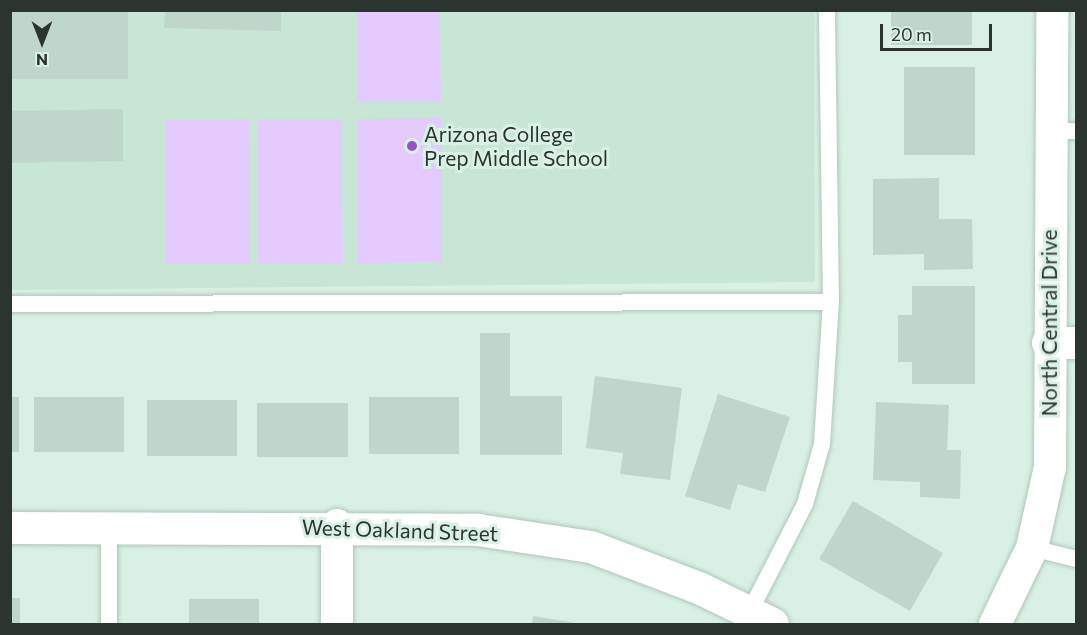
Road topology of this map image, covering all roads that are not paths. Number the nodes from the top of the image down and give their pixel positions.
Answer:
1 (827, 10) edge
2 (1052, 10) edge
3 (1063, 131) edge
4 (831, 302) junction
5 (10, 304) edge
6 (1062, 343) edge
7 (337, 525) junction
8 (109, 527) junction
9 (10, 528) edge
10 (1032, 548) junction
11 (1077, 559) edge
12 (761, 619) edge
13 (109, 624) edge
14 (337, 624) edge
15 (995, 624) edge

1 - 4 lane
2 - 3 street, North Central Drive
3 - 6 street, North Central Drive
4 - 5 lane
4 - 12 lane
6 - 10 street, North Central Drive
7 - 8 street, West Oakland Street
7 - 12 street, West Oakland Street
7 - 14 street
8 - 9 street, West Oakland Street
8 - 13 lane
10 - 11 lane
10 - 15 street, North Central Drive

